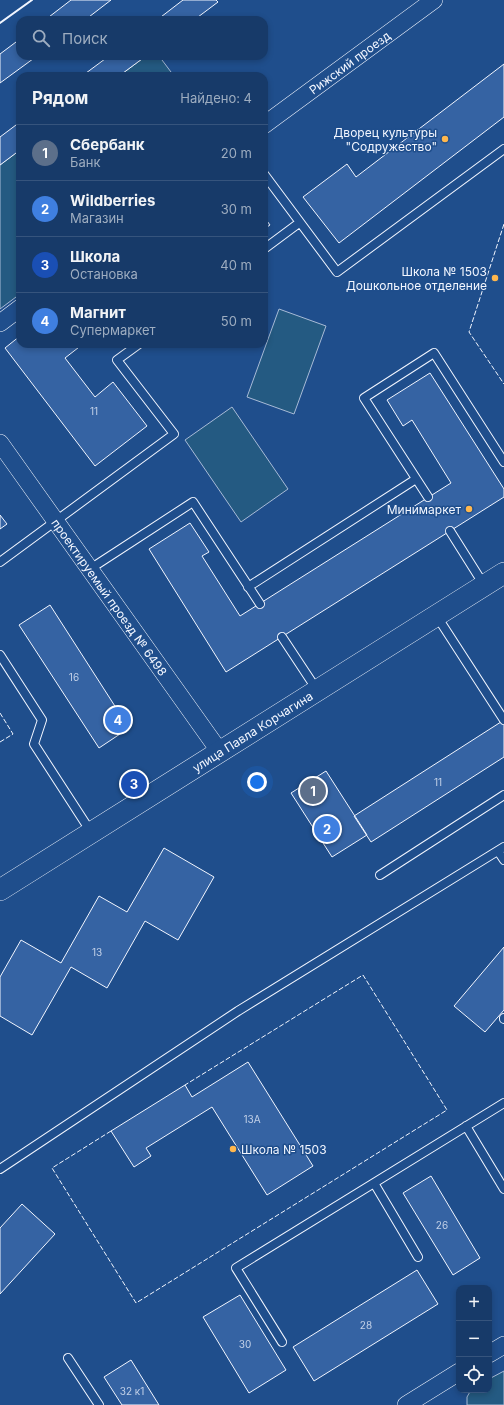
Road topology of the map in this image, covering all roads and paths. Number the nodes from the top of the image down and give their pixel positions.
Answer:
1 (434, 0) edge
2 (268, 122) edge
3 (504, 149) edge
4 (268, 179) edge
5 (300, 222) junction
6 (268, 246) edge
7 (16, 311) edge
8 (0, 323) edge
9 (134, 348) edge
10 (0, 443) edge
11 (504, 462) edge
12 (416, 480) junction
13 (428, 497) dead end
14 (56, 521) junction
15 (450, 531) dead end
16 (0, 562) edge
17 (90, 569) junction
18 (504, 573) edge
19 (248, 586) junction
20 (484, 586) junction
21 (260, 604) dead end
22 (436, 615) junction
23 (282, 637) dead end
24 (0, 655) edge
25 (318, 690) junction
26 (504, 720) edge
27 (220, 752) junction
28 (504, 795) edge
29 (92, 832) junction
30 (501, 849) edge
31 (504, 860) edge
32 (380, 875) dead end
33 (0, 890) edge
34 (504, 1103) edge
35 (466, 1126) junction
36 (0, 1169) edge
37 (374, 1183) junction
38 (504, 1189) edge
39 (418, 1257) dead end
40 (282, 1342) dead end
41 (504, 1345) edge
42 (492, 1352) edge
43 (68, 1358) dead end
44 (456, 1374) edge
45 (99, 1405) edge
46 (406, 1405) edge

1 - 2 street, Рижский проезд
3 - 5 lane
4 - 5 lane
5 - 6 lane
7 - 8 street
9 - 14 lane
10 - 14 street, проектируемый проезд № 6498
11 - 12 lane
12 - 13 lane
12 - 19 lane
14 - 16 lane
14 - 17 street, проектируемый проезд № 6498
15 - 20 lane
17 - 19 lane
17 - 27 street, проектируемый проезд № 6498
18 - 20 street, улица Павла Корчагина
19 - 21 lane
20 - 22 street, улица Павла Корчагина
22 - 25 street, улица Павла Корчагина
22 - 26 lane
23 - 25 lane
24 - 29 lane
25 - 27 street, улица Павла Корчагина
27 - 29 street, улица Павла Корчагина
28 - 32 lane
29 - 33 street, улица Павла Корчагина
30 - 31 lane
30 - 36 lane
34 - 35 lane
35 - 37 lane
35 - 38 lane
37 - 39 lane
37 - 40 lane
41 - 42 street
43 - 45 lane
44 - 46 street

